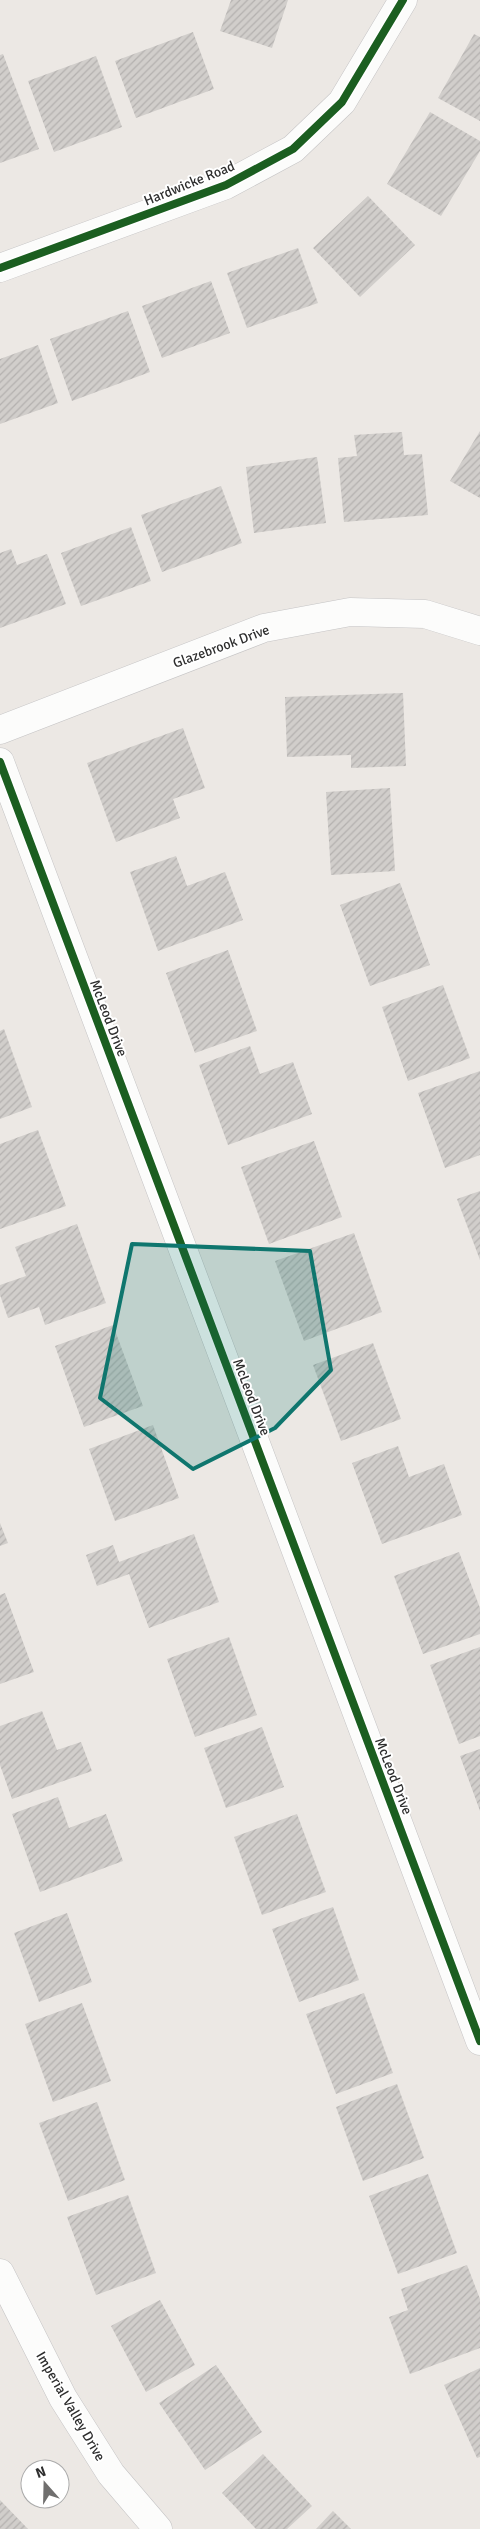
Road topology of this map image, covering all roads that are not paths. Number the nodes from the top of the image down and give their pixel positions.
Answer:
1 (403, 0) edge
2 (0, 268) edge
3 (480, 631) edge
4 (0, 730) edge
5 (0, 762) edge
6 (480, 2042) edge
7 (0, 2273) edge
8 (158, 2529) edge

1 - 2 street, Hardwicke Road
3 - 4 street, Glazebrook Drive
5 - 6 street, McLeod Drive
7 - 8 street, Imperial Valley Drive

